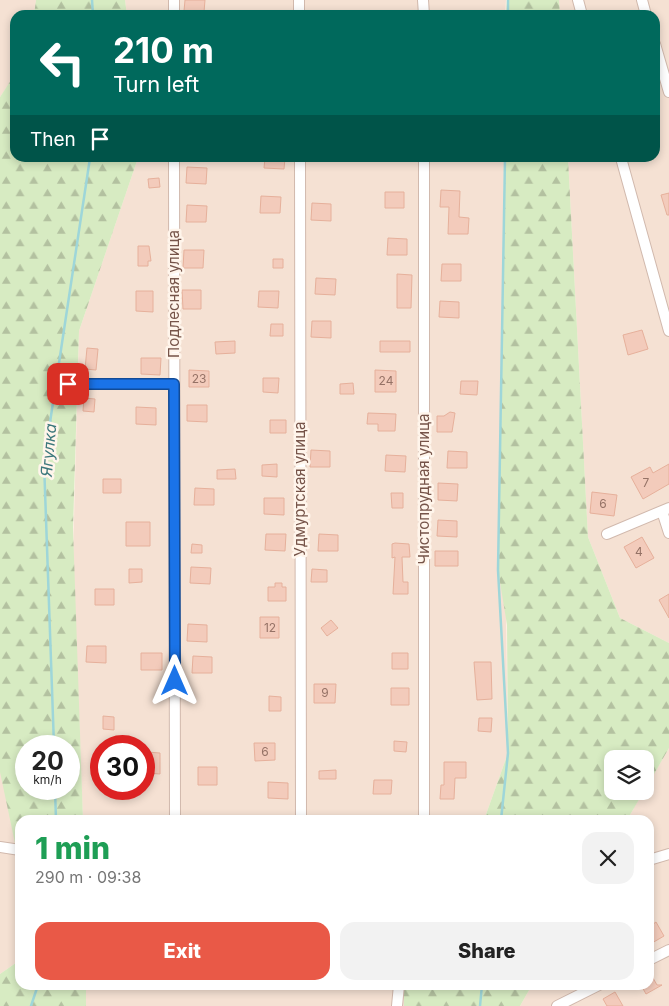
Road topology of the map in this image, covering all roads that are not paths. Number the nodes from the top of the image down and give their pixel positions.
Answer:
1 (660, 61) edge
2 (669, 92) edge
3 (174, 162) edge
4 (300, 162) edge
5 (424, 162) edge
6 (622, 162) edge
7 (669, 331) edge
8 (68, 384) dead end
9 (174, 384) junction
10 (665, 509) edge
11 (669, 533) edge
12 (607, 534) dead end
13 (175, 815) edge
14 (301, 815) edge
15 (424, 815) edge
16 (0, 847) edge
17 (15, 849) edge
18 (669, 854) edge
19 (654, 858) edge
20 (669, 950) edge
21 (654, 958) edge
22 (399, 990) edge
23 (589, 990) edge
24 (397, 1006) edge
25 (557, 1006) edge

1 - 2 street
3 - 9 street, Подлесная улица
4 - 14 street, Удмуртская улица
5 - 15 street, Чистопрудная улица
6 - 7 street
8 - 9 street
9 - 13 street, Подлесная улица
10 - 11 street
10 - 12 street
16 - 17 street
18 - 19 street
20 - 21 street
22 - 24 street
23 - 25 street

